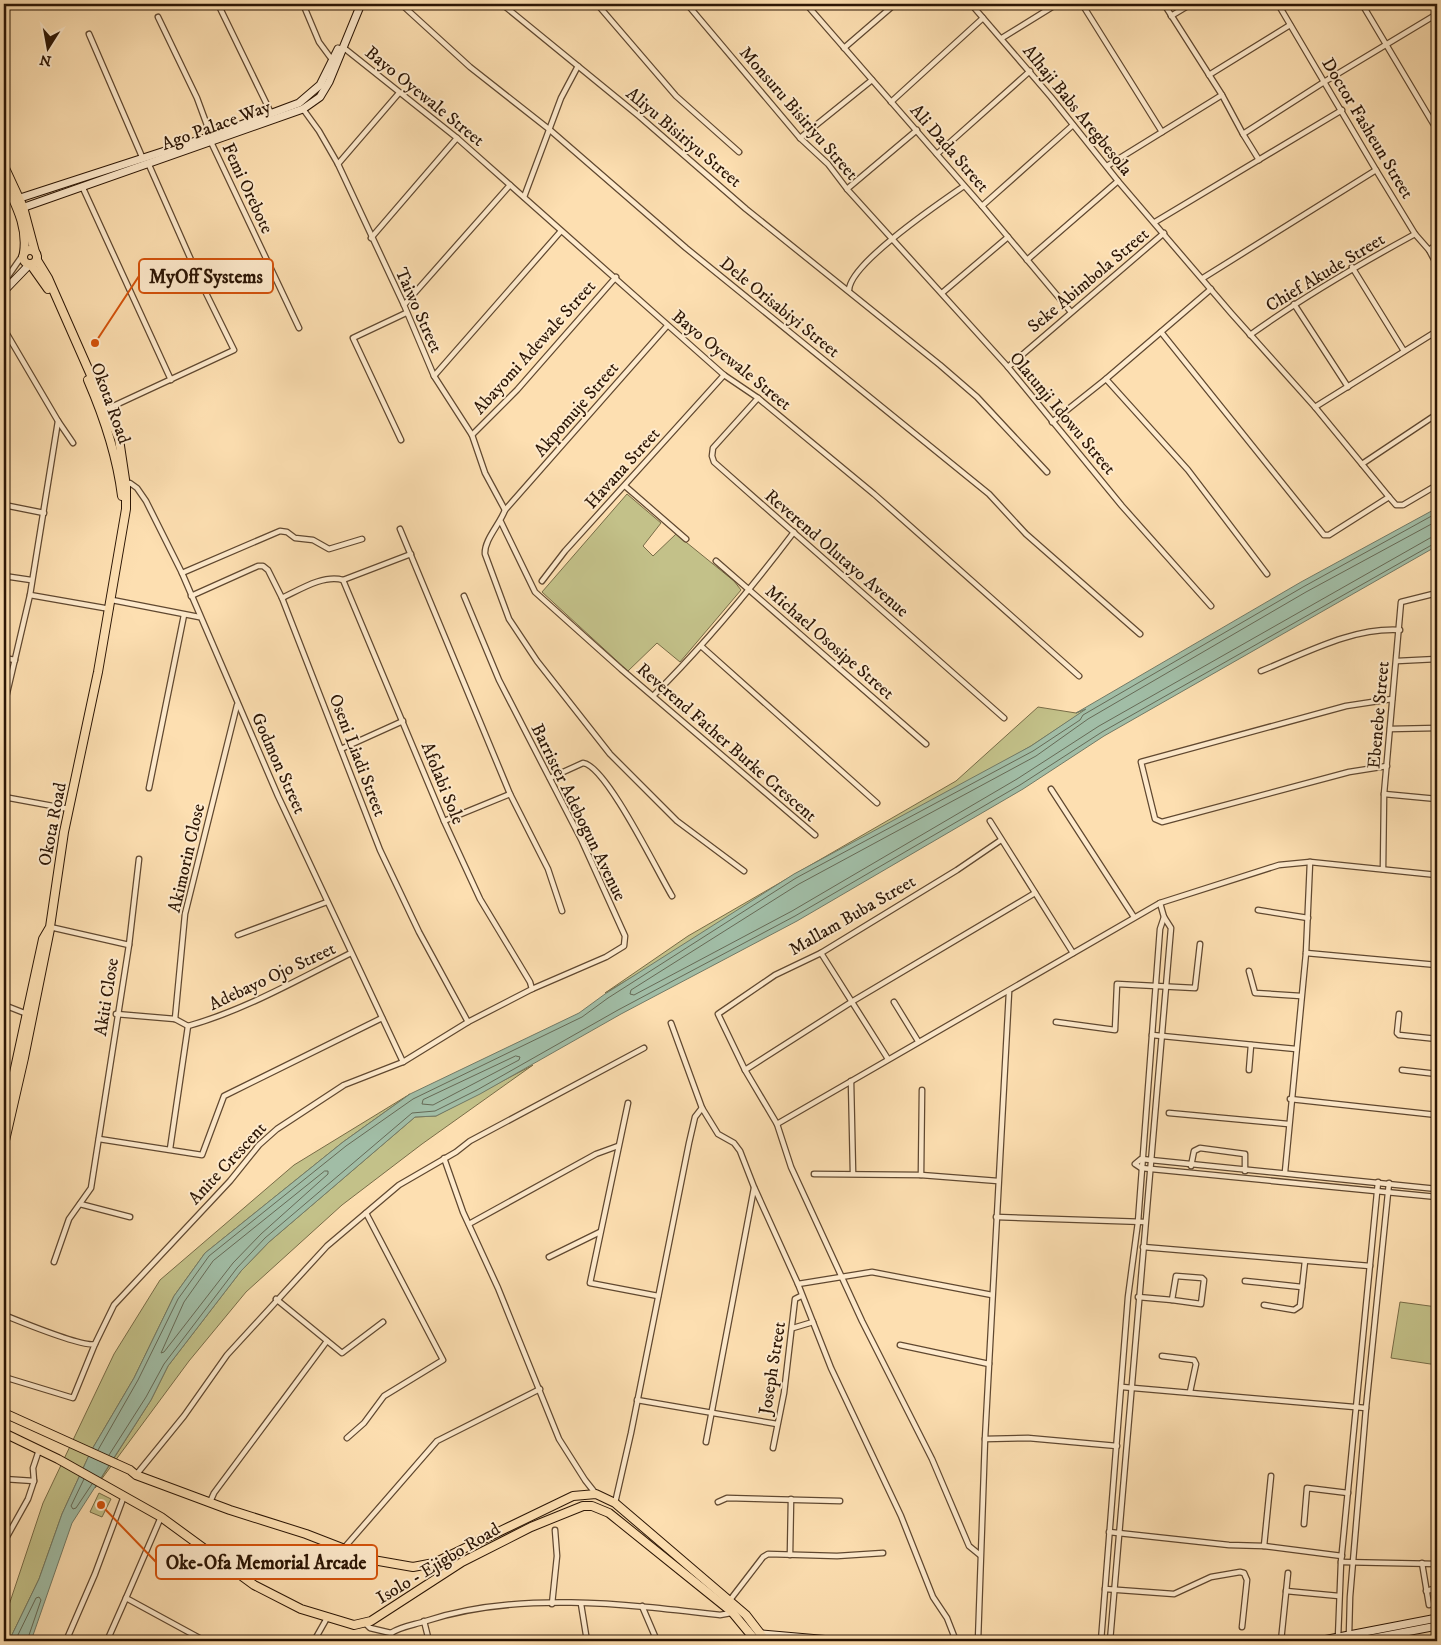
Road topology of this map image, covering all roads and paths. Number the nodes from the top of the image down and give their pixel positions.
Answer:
1 (218, 4) edge
2 (303, 4) edge
3 (357, 4) edge
4 (361, 4) edge
5 (401, 4) edge
6 (502, 4) edge
7 (597, 4) edge
8 (687, 4) edge
9 (806, 4) edge
10 (895, 4) edge
11 (971, 4) edge
12 (1057, 4) edge
13 (1082, 4) edge
14 (1164, 4) edge
15 (1191, 4) edge
16 (1278, 4) edge
17 (1362, 4) edge
18 (1437, 14) edge
19 (1171, 16) junction
20 (158, 17) dead end
21 (983, 18) junction
22 (1290, 25) junction
23 (89, 34) dead end
24 (1002, 38) junction
25 (1387, 45) junction
26 (344, 48) junction
27 (844, 48) junction
28 (333, 61) junction
29 (578, 66) junction
30 (1030, 72) junction
31 (1209, 76) junction
32 (872, 80) junction
33 (1324, 82) junction
34 (399, 93) junction
35 (1222, 95) junction
36 (892, 102) junction
37 (303, 109) junction
38 (1342, 110) junction
39 (271, 113) junction
40 (1073, 125) junction
41 (550, 130) junction
42 (917, 130) junction
43 (1437, 130) edge
44 (1162, 132) junction
45 (1244, 134) junction
46 (457, 138) junction
47 (800, 138) junction
48 (211, 139) junction
49 (739, 152) dead end
50 (937, 154) junction
51 (1259, 160) junction
52 (146, 163) junction
53 (338, 164) junction
54 (4, 166) edge
55 (1107, 166) junction
56 (1376, 170) junction
57 (4, 179) edge
58 (1118, 181) junction
59 (510, 185) junction
60 (82, 186) junction
61 (964, 186) junction
62 (847, 189) junction
63 (524, 197) junction
64 (17, 200) junction
65 (982, 206) junction
66 (21, 208) junction
67 (1156, 222) junction
68 (560, 231) junction
69 (1164, 233) junction
70 (1415, 234) junction
71 (1008, 237) junction
72 (371, 238) junction
73 (892, 239) junction
74 (1437, 244) edge
75 (1429, 250) junction
76 (35, 252) junction
77 (23, 254) junction
78 (1027, 260) junction
79 (32, 263) junction
80 (1437, 265) edge
81 (1352, 267) junction
82 (616, 277) junction
83 (1203, 278) junction
84 (4, 282) edge
85 (1211, 289) junction
86 (849, 290) junction
87 (4, 291) edge
88 (942, 293) junction
89 (1294, 304) junction
90 (404, 305) junction
91 (1070, 312) junction
92 (406, 313) junction
93 (667, 326) junction
94 (299, 328) dead end
95 (4, 329) edge
96 (1437, 331) edge
97 (1160, 332) junction
98 (1250, 335) junction
99 (1404, 351) junction
100 (1008, 367) junction
101 (724, 375) junction
102 (434, 376) junction
103 (1106, 379) junction
104 (171, 380) junction
105 (1348, 387) junction
106 (758, 398) junction
107 (1315, 407) junction
108 (108, 410) junction
109 (1437, 414) edge
110 (58, 421) junction
111 (1052, 422) junction
112 (472, 435) junction
113 (401, 440) dead end
114 (73, 443) dead end
115 (1362, 464) junction
116 (1048, 472) dead end
117 (1437, 485) edge
118 (126, 486) junction
119 (626, 486) junction
120 (1389, 497) junction
121 (4, 505) edge
122 (505, 510) junction
123 (44, 513) junction
124 (501, 522) junction
125 (400, 529) dead end
126 (122, 532) junction
127 (794, 532) junction
128 (362, 539) dead end
129 (686, 539) dead end
130 (411, 554) junction
131 (716, 561) dead end
132 (182, 573) junction
133 (1267, 574) dead end
134 (4, 576) edge
135 (31, 580) junction
136 (343, 580) junction
137 (542, 581) dead end
138 (750, 590) junction
139 (1437, 593) edge
140 (30, 595) junction
141 (191, 596) junction
142 (464, 596) dead end
143 (282, 598) junction
144 (112, 600) junction
145 (1211, 606) dead end
146 (110, 609) junction
147 (184, 615) junction
148 (199, 617) junction
149 (1400, 630) junction
150 (1140, 634) dead end
151 (701, 646) junction
152 (4, 658) edge
153 (1437, 659) edge
154 (15, 660) junction
155 (1397, 660) junction
156 (1261, 672) dead end
157 (1079, 676) dead end
158 (654, 695) junction
159 (1392, 699) junction
160 (237, 705) junction
161 (4, 706) edge
162 (1004, 718) dead end
163 (403, 721) junction
164 (1437, 728) edge
165 (1390, 729) junction
166 (926, 744) dead end
167 (341, 749) junction
168 (1387, 766) junction
169 (550, 778) junction
170 (149, 788) dead end
171 (1051, 789) dead end
172 (510, 794) junction
173 (1384, 794) junction
174 (4, 797) edge
175 (1437, 798) edge
176 (877, 803) dead end
177 (70, 810) junction
178 (444, 821) junction
179 (990, 821) dead end
180 (815, 835) dead end
181 (1001, 840) junction
182 (139, 860) dead end
183 (1310, 862) junction
184 (1383, 869) junction
185 (744, 871) dead end
186 (1437, 875) edge
187 (1035, 893) junction
188 (672, 896) dead end
189 (326, 902) junction
190 (1160, 903) junction
191 (1258, 910) dead end
192 (562, 911) dead end
193 (1134, 917) junction
194 (1164, 917) junction
195 (1308, 918) junction
196 (50, 927) junction
197 (238, 934) dead end
198 (1200, 944) dead end
199 (128, 945) junction
200 (351, 953) junction
201 (821, 953) junction
202 (1072, 953) junction
203 (1306, 953) junction
204 (1437, 965) edge
205 (1249, 971) dead end
206 (1156, 984) junction
207 (1166, 985) junction
208 (532, 989) junction
209 (1009, 992) junction
210 (1301, 996) junction
211 (853, 1001) junction
212 (894, 1002) dead end
213 (4, 1005) edge
214 (27, 1014) junction
215 (116, 1014) junction
216 (1400, 1014) dead end
217 (382, 1018) junction
218 (176, 1019) junction
219 (468, 1022) junction
220 (1056, 1022) dead end
221 (671, 1023) dead end
222 (188, 1026) junction
223 (1152, 1036) junction
224 (1160, 1036) junction
225 (1437, 1039) edge
226 (918, 1041) junction
227 (1250, 1045) junction
228 (644, 1048) dead end
229 (1296, 1048) junction
230 (888, 1059) junction
231 (403, 1062) junction
232 (745, 1070) junction
233 (1249, 1070) dead end
234 (1402, 1070) dead end
235 (1437, 1074) edge
236 (851, 1082) junction
237 (922, 1090) dead end
238 (1290, 1098) junction
239 (628, 1102) dead end
240 (702, 1108) junction
241 (1169, 1113) dead end
242 (1437, 1115) edge
243 (4, 1119) edge
244 (777, 1124) junction
245 (1288, 1124) junction
246 (99, 1139) junction
247 (4, 1145) edge
248 (618, 1146) junction
249 (170, 1149) junction
250 (444, 1158) junction
251 (1142, 1159) junction
252 (1150, 1160) junction
253 (1191, 1166) junction
254 (1141, 1168) junction
255 (1149, 1168) junction
256 (1245, 1171) junction
257 (1285, 1172) junction
258 (853, 1173) junction
259 (814, 1174) dead end
260 (921, 1175) junction
261 (998, 1181) junction
262 (1378, 1182) junction
263 (1389, 1183) junction
264 (754, 1187) junction
265 (1437, 1189) edge
266 (1378, 1192) junction
267 (1388, 1193) junction
268 (1437, 1197) edge
269 (80, 1204) junction
270 (366, 1213) junction
271 (996, 1216) junction
272 (130, 1217) dead end
273 (1138, 1222) junction
274 (1145, 1222) junction
275 (469, 1224) junction
276 (600, 1232) junction
277 (1143, 1247) junction
278 (549, 1257) dead end
279 (1305, 1261) junction
280 (54, 1262) dead end
281 (1370, 1266) junction
282 (842, 1276) junction
283 (1245, 1281) dead end
284 (798, 1284) junction
285 (1302, 1287) junction
286 (992, 1295) junction
287 (658, 1296) junction
288 (801, 1296) junction
289 (1138, 1297) junction
290 (276, 1299) junction
291 (1172, 1300) junction
292 (1264, 1305) dead end
293 (4, 1316) edge
294 (383, 1322) dead end
295 (814, 1322) junction
296 (793, 1328) junction
297 (327, 1341) junction
298 (95, 1344) junction
299 (900, 1345) dead end
300 (1162, 1356) dead end
301 (990, 1364) junction
302 (4, 1377) edge
303 (1122, 1387) junction
304 (1131, 1387) junction
305 (540, 1389) junction
306 (1190, 1392) junction
307 (637, 1400) junction
308 (1356, 1407) junction
309 (1366, 1408) junction
310 (711, 1411) junction
311 (4, 1413) edge
312 (777, 1424) junction
313 (4, 1433) edge
314 (347, 1438) dead end
315 (985, 1440) junction
316 (706, 1442) dead end
317 (1118, 1446) junction
318 (773, 1448) dead end
319 (39, 1450) junction
320 (133, 1472) junction
321 (1271, 1476) dead end
322 (4, 1479) edge
323 (34, 1481) junction
324 (1348, 1493) junction
325 (596, 1494) junction
326 (121, 1495) junction
327 (791, 1499) junction
328 (840, 1501) dead end
329 (210, 1502) junction
330 (718, 1502) dead end
331 (615, 1503) junction
332 (161, 1517) junction
333 (1304, 1524) dead end
334 (556, 1530) dead end
335 (1109, 1532) junction
336 (1119, 1533) junction
337 (4, 1542) edge
338 (1264, 1546) junction
339 (344, 1548) junction
340 (883, 1553) dead end
341 (790, 1555) junction
342 (980, 1555) junction
343 (1341, 1559) junction
344 (434, 1562) junction
345 (1353, 1562) junction
346 (1422, 1563) junction
347 (1437, 1564) edge
348 (1288, 1573) dead end
349 (439, 1576) junction
350 (1437, 1588) edge
351 (1106, 1589) junction
352 (1114, 1589) junction
353 (1286, 1591) junction
354 (1426, 1591) junction
355 (1339, 1596) junction
356 (126, 1598) junction
357 (730, 1600) junction
358 (552, 1604) junction
359 (581, 1604) junction
360 (1429, 1605) dead end
361 (642, 1606) junction
362 (732, 1612) junction
363 (327, 1618) junction
364 (1437, 1618) edge
365 (424, 1622) junction
366 (365, 1623) junction
367 (1437, 1626) edge
368 (1242, 1627) dead end
369 (390, 1633) junction
370 (1349, 1635) junction
371 (764, 1638) edge
372 (1338, 1638) junction
373 (66, 1641) edge
374 (107, 1641) edge
375 (205, 1641) edge
376 (314, 1641) edge
377 (391, 1641) edge
378 (428, 1641) edge
379 (587, 1641) edge
380 (657, 1641) edge
381 (756, 1641) edge
382 (842, 1641) edge
383 (956, 1641) edge
384 (978, 1641) edge
385 (1101, 1641) edge
386 (1110, 1641) edge
387 (1281, 1641) edge
388 (1318, 1641) edge
389 (1359, 1641) edge

1 - 39 street
2 - 28 street
3 - 28 main road, Ago Palace Way
4 - 26 main road, Ago Palace Way
5 - 41 street, Dele Orisabiyi Street
6 - 29 street, Aliyu Bisiriyu Street
7 - 49 street
8 - 47 street, Monsuru Bisiriyu Street
9 - 27 street, Ali Dada Street
10 - 27 street
11 - 21 street, Alhaji Babs Aregbesola
12 - 24 street
13 - 44 street
14 - 19 street
15 - 19 street
16 - 22 street, Doctor Fasheun Street
17 - 25 street
18 - 25 street
19 - 31 street
20 - 48 street, Femi Orebote
21 - 24 street, Alhaji Babs Aregbesola
21 - 36 street
22 - 31 street
22 - 33 street, Doctor Fasheun Street
23 - 52 street
24 - 30 street, Alhaji Babs Aregbesola
25 - 33 street
25 - 43 street
26 - 34 street, Bayo Oyewale Street
26 - 37 main road, Ago Palace Way
27 - 32 street, Ali Dada Street
28 - 39 main road, Ago Palace Way
29 - 41 street
29 - 86 street, Aliyu Bisiriyu Street
30 - 40 street, Alhaji Babs Aregbesola
30 - 50 street
31 - 35 street
32 - 36 street, Ali Dada Street
32 - 47 street
33 - 38 street, Doctor Fasheun Street
33 - 45 street
34 - 46 street, Bayo Oyewale Street
34 - 53 street
35 - 44 street
35 - 45 street
36 - 42 street, Ali Dada Street
37 - 48 main road, Ago Palace Way
37 - 53 street, Taiwo Street
38 - 51 street
38 - 56 street, Doctor Fasheun Street
39 - 48 main road, Ago Palace Way
40 - 55 street, Alhaji Babs Aregbesola
40 - 65 street
41 - 63 street
41 - 150 street, Dele Orisabiyi Street
42 - 50 street, Ali Dada Street
42 - 62 street
44 - 55 street
45 - 51 street
46 - 59 street, Bayo Oyewale Street
46 - 72 street
47 - 62 street, Monsuru Bisiriyu Street
48 - 52 main road, Ago Palace Way
48 - 94 street, Femi Orebote
50 - 61 street, Ali Dada Street
51 - 67 street
52 - 60 main road, Ago Palace Way
52 - 64 main road, Ago Palace Way
52 - 104 street
53 - 72 street, Taiwo Street
54 - 64 main road
55 - 58 street, Alhaji Babs Aregbesola
56 - 70 street, Doctor Fasheun Street
56 - 83 street
57 - 64 main road
58 - 67 street, Alhaji Babs Aregbesola
58 - 78 street
59 - 63 street, Bayo Oyewale Street
59 - 90 street
60 - 66 main road, Ago Palace Way
60 - 104 street
61 - 65 street, Ali Dada Street
61 - 73 street
62 - 73 street, Monsuru Bisiriyu Street
63 - 68 street, Bayo Oyewale Street
64 - 66 main road
65 - 71 street, Ali Dada Street
66 - 76 main road
66 - 77 main road
67 - 69 street, Alhaji Babs Aregbesola
68 - 82 street, Bayo Oyewale Street
68 - 102 street
69 - 83 street, Alhaji Babs Aregbesola
69 - 91 street, Seke Abimbola Street
70 - 75 street, Doctor Fasheun Street
70 - 81 street, Chief Akude Street
71 - 78 street, Ali Dada Street
71 - 88 street
72 - 90 street, Taiwo Street
73 - 86 street
73 - 88 street, Olatunji Idowu Street
74 - 75 street
75 - 80 street, Doctor Fasheun Street
76 - 77 main road
76 - 79 main road
77 - 79 main road
77 - 84 street
78 - 91 street, Ali Dada Street
79 - 87 main road
79 - 108 main road, Okota Road
79 - 126 main road, Okota Road
81 - 89 street, Chief Akude Street
81 - 99 street
82 - 93 street, Bayo Oyewale Street
82 - 112 street, Abayomi Adewale Street
83 - 85 street, Alhaji Babs Aregbesola
85 - 97 street
85 - 98 street, Alhaji Babs Aregbesola
86 - 116 street, Aliyu Bisiriyu Street
88 - 100 street, Olatunji Idowu Street
89 - 98 street, Chief Akude Street
89 - 105 street
90 - 92 street, Taiwo Street
91 - 100 street, Seke Abimbola Street
92 - 102 street, Taiwo Street
92 - 113 street
93 - 101 street, Bayo Oyewale Street
93 - 122 street, Akpomuje Street
95 - 110 street
96 - 99 street
97 - 103 street
97 - 120 street
98 - 107 street, Alhaji Babs Aregbesola
99 - 105 street
100 - 111 street, Olatunji Idowu Street
101 - 106 street, Bayo Oyewale Street
101 - 119 street, Havana Street
102 - 112 street, Taiwo Street
103 - 111 street
103 - 133 street
104 - 108 street
105 - 107 street
106 - 127 street, Reverend Olutayo Avenue
106 - 157 street, Bayo Oyewale Street
107 - 115 street, Alhaji Babs Aregbesola
108 - 118 main road, Okota Road
109 - 115 street
110 - 114 street
110 - 123 street
111 - 145 street, Olatunji Idowu Street
112 - 122 street, Taiwo Street
115 - 120 street, Alhaji Babs Aregbesola
117 - 120 street
118 - 126 main road, Okota Road
118 - 132 street, Godmon Street
119 - 129 street
119 - 137 street, Havana Street
121 - 123 street
122 - 124 street
123 - 135 street
124 - 158 street, Reverend Father Burke Crescent
124 - 185 street
125 - 130 street
126 - 144 main road, Okota Road
127 - 138 street
127 - 162 street, Reverend Olutayo Avenue
128 - 132 street
130 - 136 street
130 - 172 street
131 - 138 street, Michael Ososipe Street
132 - 141 street, Godmon Street
134 - 135 street
135 - 140 street
136 - 143 street
136 - 163 street, Afolabi Sole
138 - 151 street
138 - 166 street, Michael Ososipe Street
139 - 149 street, Ebenebe Street
140 - 146 street
140 - 154 street
141 - 143 street, Oseni Liadi Street
141 - 148 street, Godmon Street
142 - 169 street, Barrister Adebogun Avenue
143 - 167 street, Oseni Liadi Street
144 - 146 main road, Okota Road
144 - 147 street
146 - 177 main road, Okota Road
147 - 148 street
147 - 170 street
148 - 160 street, Godmon Street
149 - 155 street, Ebenebe Street
149 - 156 street
151 - 158 street
151 - 176 street
152 - 154 street
153 - 155 street
154 - 161 street
155 - 159 street, Ebenebe Street
158 - 180 street, Reverend Father Burke Crescent
159 - 165 street, Ebenebe Street
159 - 168 street
160 - 189 street, Godmon Street
160 - 218 street, Akimorin Close
163 - 167 street
163 - 178 street, Afolabi Sole
164 - 165 street
165 - 168 street, Ebenebe Street
167 - 219 street, Oseni Liadi Street
168 - 173 street, Ebenebe Street
169 - 188 street
169 - 208 street, Barrister Adebogun Avenue
171 - 193 street
172 - 178 street
172 - 192 street
173 - 175 street
173 - 184 street, Ebenebe Street
174 - 177 street
177 - 196 main road, Okota Road
178 - 208 street, Afolabi Sole
179 - 181 street
181 - 187 street
181 - 201 street, Mallam Buba Street
182 - 199 street, Akiti Close
183 - 184 street
183 - 190 street
183 - 195 street
184 - 186 street
187 - 202 street
187 - 211 street
189 - 197 street
189 - 200 street, Godmon Street
190 - 193 street
190 - 194 street
191 - 195 street
193 - 202 street
194 - 206 street
194 - 207 street
195 - 203 street
196 - 199 street
196 - 214 main road, Okota Road
196 - 247 main road
198 - 207 street
199 - 215 street, Akiti Close
200 - 217 street, Godmon Street
200 - 222 street, Adebayo Ojo Street
201 - 211 street
201 - 232 street, Mallam Buba Street
202 - 209 street
203 - 204 street
203 - 210 street
205 - 210 street
206 - 207 street
206 - 220 street
206 - 223 street
207 - 224 street
208 - 219 street, Anite Crescent
209 - 226 street
209 - 261 street
210 - 229 street
211 - 230 street
211 - 232 street
212 - 226 street
213 - 214 street
214 - 243 main road, Okota Road
215 - 218 street
215 - 246 street, Akiti Close
216 - 225 street
217 - 231 street, Godmon Street
217 - 249 street
218 - 222 street
219 - 231 street, Anite Crescent
221 - 240 street
222 - 249 street
223 - 224 street
223 - 251 street
224 - 227 street
224 - 252 street
226 - 230 street
227 - 229 street
227 - 233 street
228 - 250 street
229 - 238 street
230 - 236 street
231 - 298 street, Anite Crescent
232 - 244 street
234 - 235 street
236 - 244 street
236 - 258 street
237 - 260 street
238 - 242 street
238 - 245 street
239 - 248 street
240 - 264 street
240 - 287 street
241 - 245 street
244 - 282 street
245 - 257 street
246 - 249 street
246 - 269 street, Akiti Close
248 - 275 street
248 - 276 street
250 - 270 street
250 - 275 street
251 - 252 street
251 - 254 street
252 - 253 street
252 - 255 street
253 - 256 street
253 - 256 street
254 - 255 street
254 - 273 street
255 - 266 street
255 - 274 street
256 - 257 street
257 - 262 street
258 - 259 street
258 - 260 street
260 - 261 street
261 - 271 street
262 - 263 street
262 - 266 street
263 - 265 street
263 - 267 street
264 - 284 street
264 - 310 street
266 - 267 street
266 - 281 street
267 - 268 street
267 - 309 street
269 - 272 street
269 - 280 street, Akiti Close
270 - 290 street
270 - 314 street
271 - 273 street
271 - 286 street
273 - 274 street
273 - 303 street
274 - 277 street
275 - 305 street
276 - 278 street
276 - 287 street
277 - 279 street
277 - 289 street
279 - 281 street
279 - 285 street
281 - 308 street
282 - 284 street
282 - 286 street
282 - 342 street
283 - 285 street
284 - 288 street
285 - 292 street
286 - 301 street
287 - 307 street
288 - 295 street
288 - 296 street, Joseph Street
289 - 291 street
289 - 304 street
290 - 297 street
290 - 320 street
291 - 291 street
293 - 298 street
294 - 297 street
295 - 296 street
295 - 383 street
296 - 312 street, Joseph Street
297 - 329 street
298 - 302 street, Anite Crescent
299 - 301 street
300 - 306 street
301 - 315 street
303 - 304 street
303 - 317 street
304 - 306 street
304 - 336 street
305 - 325 street
305 - 339 street
306 - 308 street
307 - 310 street
307 - 331 street
308 - 309 street
308 - 324 street
309 - 345 street
310 - 312 street
310 - 316 street
311 - 320 main road, Isolo - Ejigbo Road
312 - 318 street, Joseph Street
313 - 319 main road
315 - 317 street
315 - 342 street
317 - 335 street
319 - 323 street
319 - 326 main road, Isolo - Ejigbo Road
320 - 329 main road, Isolo - Ejigbo Road
321 - 338 street
322 - 323 street
323 - 337 street
324 - 333 street
324 - 343 street
325 - 331 main road
325 - 344 main road, Isolo - Ejigbo Road
326 - 332 main road, Isolo - Ejigbo Road
326 - 373 street
327 - 328 street
327 - 330 street
327 - 341 street
329 - 339 main road, Isolo - Ejigbo Road
331 - 357 main road
332 - 356 street
332 - 363 main road, Isolo - Ejigbo Road
334 - 358 street
335 - 336 street
335 - 351 street
336 - 338 street
336 - 352 street
338 - 343 street
339 - 344 main road, Isolo - Ejigbo Road
340 - 341 street
341 - 357 street
342 - 384 street
343 - 345 street
343 - 355 street
344 - 349 main road
345 - 346 street
345 - 370 street
346 - 347 street
346 - 354 street
348 - 353 street
349 - 362 main road, Isolo - Ejigbo Road
349 - 366 main road, Isolo - Ejigbo Road
350 - 354 street
351 - 352 street
351 - 385 street
352 - 368 street
352 - 386 street
353 - 355 street
353 - 387 street
354 - 360 street
355 - 372 street
356 - 374 street
356 - 375 street
357 - 371 main road
358 - 359 street
358 - 365 street
359 - 361 street
359 - 379 street
361 - 362 street
361 - 380 street
362 - 381 main road, Isolo - Ejigbo Road
363 - 366 main road, Isolo - Ejigbo Road
363 - 376 street
364 - 370 main road
365 - 369 street
365 - 378 street
366 - 369 street
367 - 389 main road
369 - 377 street
370 - 372 main road
371 - 382 main road
372 - 388 main road

